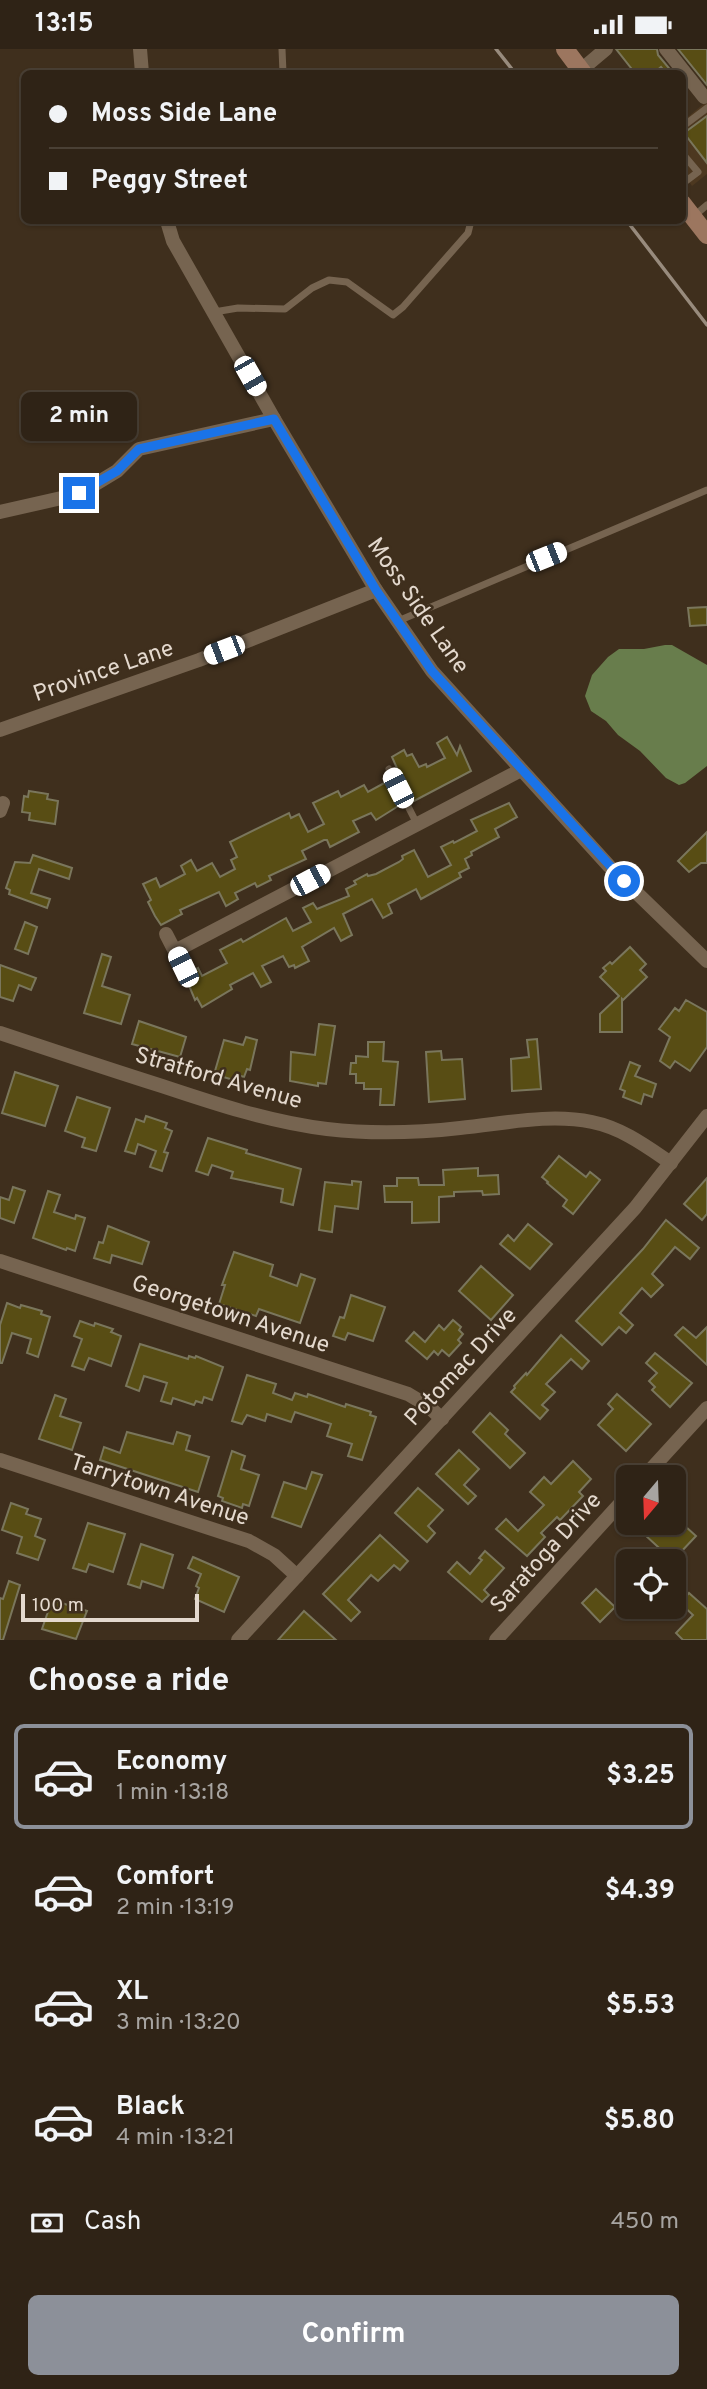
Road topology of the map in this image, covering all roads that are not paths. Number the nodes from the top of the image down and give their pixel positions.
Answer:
1 (140, 49) edge
2 (282, 49) edge
3 (565, 49) edge
4 (606, 49) edge
5 (666, 49) edge
6 (142, 70) edge
7 (283, 70) edge
8 (581, 70) edge
9 (584, 70) edge
10 (682, 70) edge
11 (686, 76) edge
12 (706, 103) edge
13 (686, 123) edge
14 (686, 158) edge
15 (686, 181) edge
16 (694, 208) edge
17 (168, 224) edge
18 (470, 224) edge
19 (707, 235) edge
20 (214, 312) junction
21 (274, 419) junction
22 (707, 490) edge
23 (0, 512) edge
24 (376, 590) junction
25 (397, 621) junction
26 (0, 730) edge
27 (389, 769) dead end
28 (521, 770) junction
29 (417, 824) junction
30 (166, 934) dead end
31 (175, 950) junction
32 (707, 961) edge
33 (183, 967) dead end
34 (0, 1033) edge
35 (707, 1116) edge
36 (671, 1163) junction
37 (0, 1261) edge
38 (707, 1408) edge
39 (442, 1419) junction
40 (0, 1460) edge
41 (656, 1465) edge
42 (616, 1508) edge
43 (297, 1576) junction
44 (238, 1640) edge
45 (496, 1640) edge

1 - 6 street
2 - 7 lane
3 - 8 main road
4 - 9 street
5 - 10 street
11 - 12 street
12 - 13 lane
14 - 15 lane
16 - 19 main road
17 - 20 street, Moss Side Lane
18 - 20 lane
20 - 21 street, Moss Side Lane
21 - 23 street
21 - 24 street, Moss Side Lane
22 - 25 lane
24 - 25 street, Moss Side Lane
24 - 26 street, Province Lane
25 - 28 street, Moss Side Lane
27 - 29 lane
28 - 29 street
28 - 32 street, Moss Side Lane
29 - 31 street
30 - 31 street
31 - 33 street
34 - 36 street, Stratford Avenue
35 - 36 street, Potomac Drive
36 - 39 street, Potomac Drive
37 - 39 street, Georgetown Avenue
38 - 41 street
39 - 43 street, Potomac Drive
40 - 43 street, Tarrytown Avenue
42 - 45 street, Saratoga Drive
43 - 44 street, Potomac Drive

